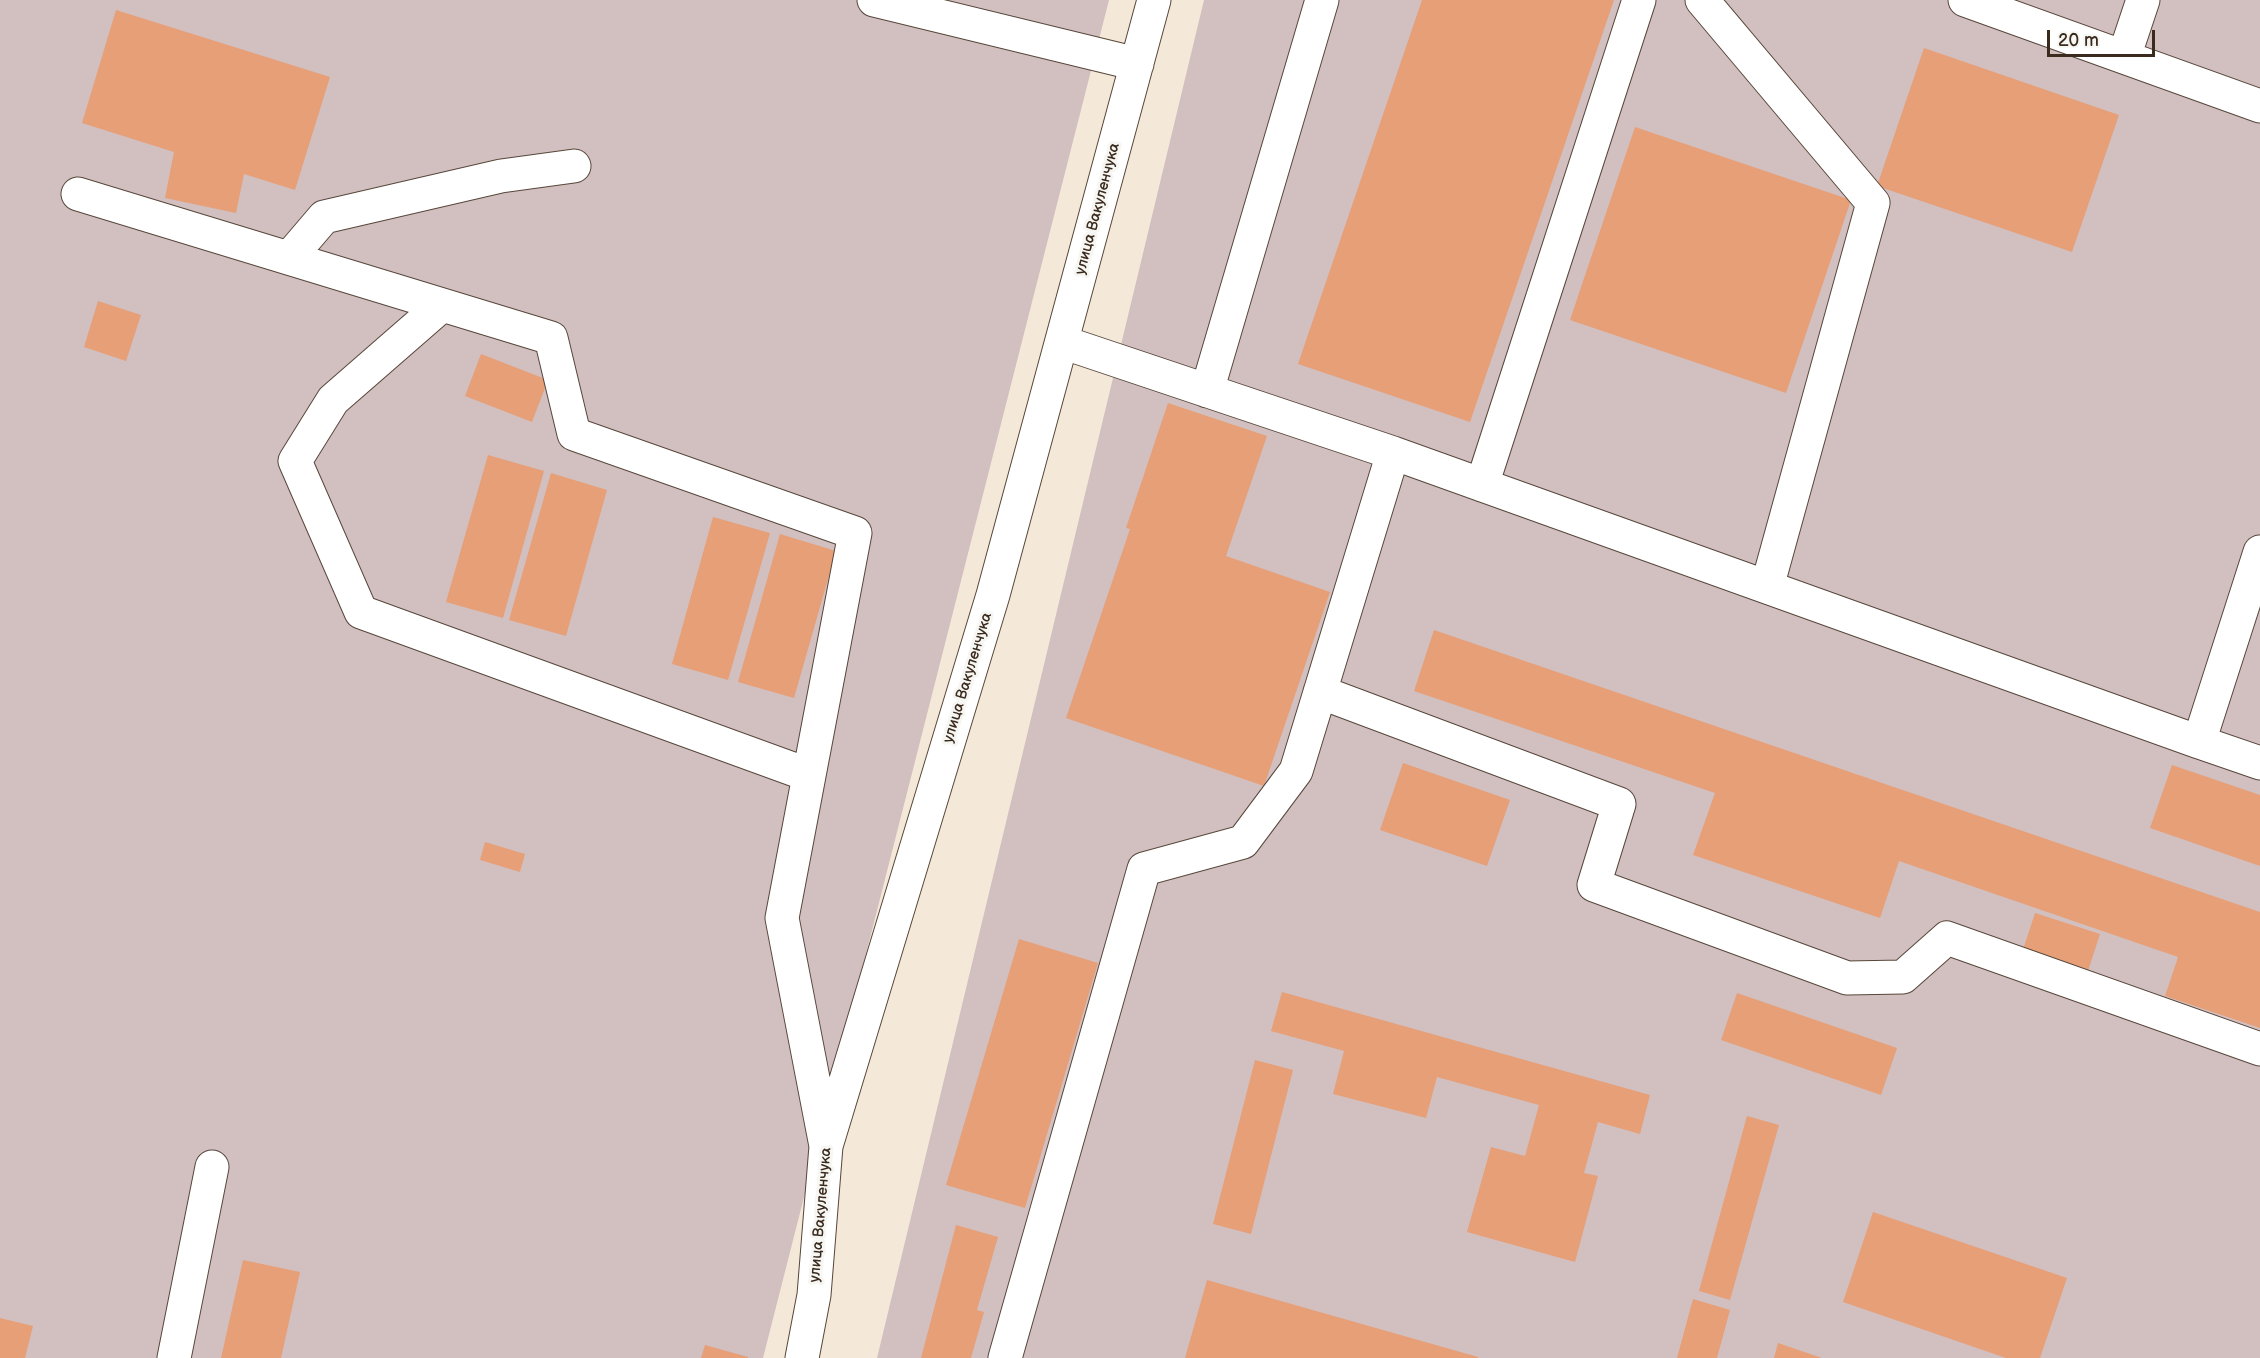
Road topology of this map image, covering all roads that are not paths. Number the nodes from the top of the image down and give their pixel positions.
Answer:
1 (874, 0) edge
2 (1155, 0) edge
3 (1322, 0) edge
4 (1638, 0) edge
5 (1702, 0) edge
6 (1965, 0) edge
7 (2143, 0) edge
8 (2124, 57) junction
9 (1137, 64) junction
10 (2260, 106) edge
11 (574, 166) dead end
12 (78, 194) dead end
13 (289, 258) junction
14 (442, 305) junction
15 (1062, 342) junction
16 (1207, 391) junction
17 (1393, 453) junction
18 (1482, 485) junction
19 (2260, 552) edge
20 (1767, 586) junction
21 (1320, 692) junction
22 (2199, 742) junction
23 (2260, 763) edge
24 (809, 775) junction
25 (2260, 1049) edge
26 (826, 1146) junction
27 (212, 1167) dead end
28 (174, 1358) edge
29 (802, 1358) edge
30 (1005, 1358) edge

1 - 9 street
2 - 9 street, улица Вакуленчука
3 - 16 street
4 - 18 street
5 - 20 street
6 - 8 street
7 - 8 street
8 - 10 street
9 - 15 street, улица Вакуленчука
11 - 13 street
12 - 13 street
13 - 14 street
14 - 24 street
14 - 24 street
15 - 16 street
15 - 26 street, улица Вакуленчука
16 - 17 street
17 - 18 street
17 - 21 street
18 - 20 street
19 - 22 street
20 - 22 street
21 - 25 street
21 - 30 street
22 - 23 street
24 - 26 street
26 - 29 street, улица Вакуленчука
27 - 28 street

